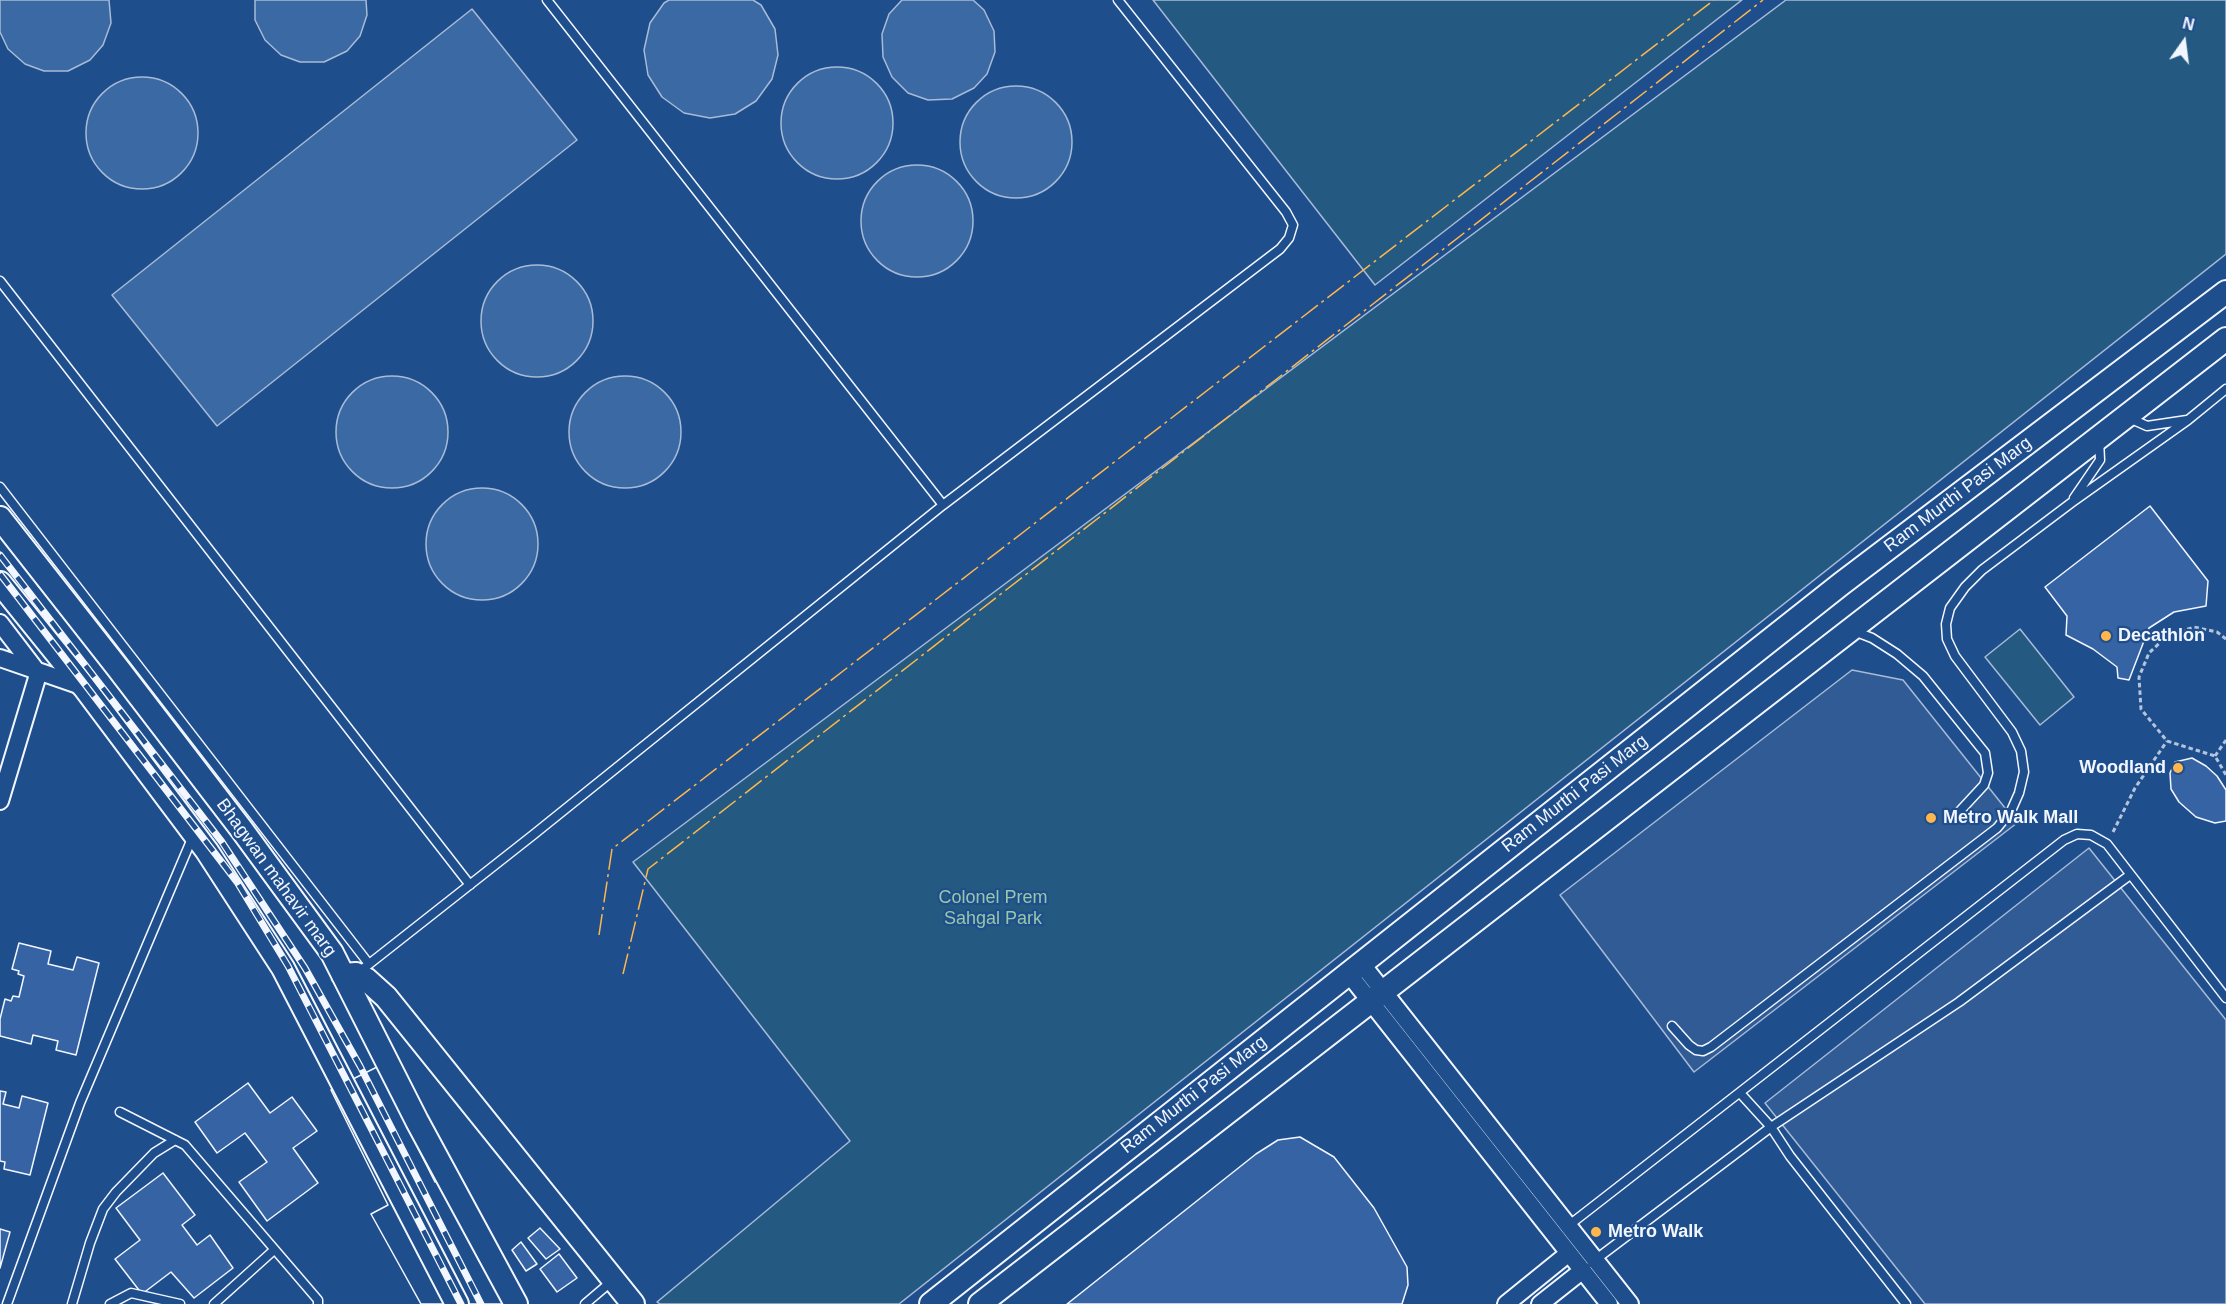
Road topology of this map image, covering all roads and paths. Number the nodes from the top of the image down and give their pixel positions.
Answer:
1 (547, 0) edge
2 (1118, 0) edge
3 (0, 281) edge
4 (2226, 292) edge
5 (2226, 339) edge
6 (2226, 389) edge
7 (2127, 416) junction
8 (2188, 420) junction
9 (2099, 438) junction
10 (0, 487) edge
11 (2071, 503) junction
12 (943, 505) junction
13 (0, 518) edge
14 (0, 583) edge
15 (0, 623) edge
16 (1850, 630) junction
17 (2226, 639) edge
18 (0, 658) edge
19 (36, 670) junction
20 (84, 687) junction
21 (2226, 740) edge
22 (2167, 741) junction
23 (2215, 756) junction
24 (2226, 775) edge
25 (0, 801) edge
26 (1959, 812) dead end
27 (194, 834) junction
28 (2107, 844) junction
29 (2130, 875) junction
30 (470, 885) junction
31 (1355, 968) junction
32 (356, 971) junction
33 (1377, 998) junction
34 (2226, 998) edge
35 (1672, 1026) dead end
36 (1740, 1094) junction
37 (120, 1112) dead end
38 (1771, 1127) junction
39 (175, 1140) junction
40 (1569, 1225) junction
41 (1556, 1236) junction
42 (274, 1250) junction
43 (1569, 1253) junction
44 (1589, 1265) junction
45 (613, 1280) junction
46 (987, 1302) edge
47 (8, 1304) edge
48 (72, 1304) edge
49 (110, 1304) edge
50 (180, 1304) edge
51 (214, 1304) edge
52 (318, 1304) edge
53 (457, 1304) edge
54 (516, 1304) edge
55 (585, 1304) edge
56 (633, 1304) edge
57 (931, 1304) edge
58 (1506, 1304) edge
59 (1540, 1304) edge
60 (1609, 1304) edge
61 (1630, 1304) edge
62 (1905, 1304) edge

1 - 12 lane
2 - 12 lane
3 - 30 lane
4 - 31 street, Ram Murthi Pasi Marg
5 - 7 street, Ram Murthi Pasi Marg
6 - 8 lane
7 - 8 lane
7 - 9 street, Ram Murthi Pasi Marg
8 - 11 lane
9 - 11 lane
9 - 16 street, Ram Murthi Pasi Marg
10 - 32 lane
11 - 35 lane
12 - 30 lane
13 - 32 street, Bhagwan mahavir marg
14 - 20 street
15 - 19 street
16 - 26 lane
16 - 33 street, Ram Murthi Pasi Marg
17 - 22 path
18 - 19 street
19 - 20 street
19 - 25 street
20 - 27 street
21 - 23 path
22 - 23 path
22 - 28 path
23 - 24 path
27 - 47 lane
27 - 53 street
28 - 29 lane
28 - 36 lane
29 - 34 lane
29 - 38 lane
30 - 32 lane
31 - 33 street
31 - 57 street, Ram Murthi Pasi Marg
32 - 45 street
32 - 54 street, Bhagwan mahavir marg
33 - 40 street
33 - 41 street
33 - 46 street, Ram Murthi Pasi Marg
36 - 38 lane
36 - 40 lane
37 - 39 lane
38 - 44 lane
38 - 62 lane
39 - 42 lane
39 - 48 lane
40 - 41 lane
40 - 44 street
41 - 43 street
42 - 51 lane
42 - 52 lane
43 - 44 street
43 - 58 street
44 - 59 street
44 - 60 street
44 - 61 street
45 - 55 lane
45 - 56 street
49 - 50 lane

